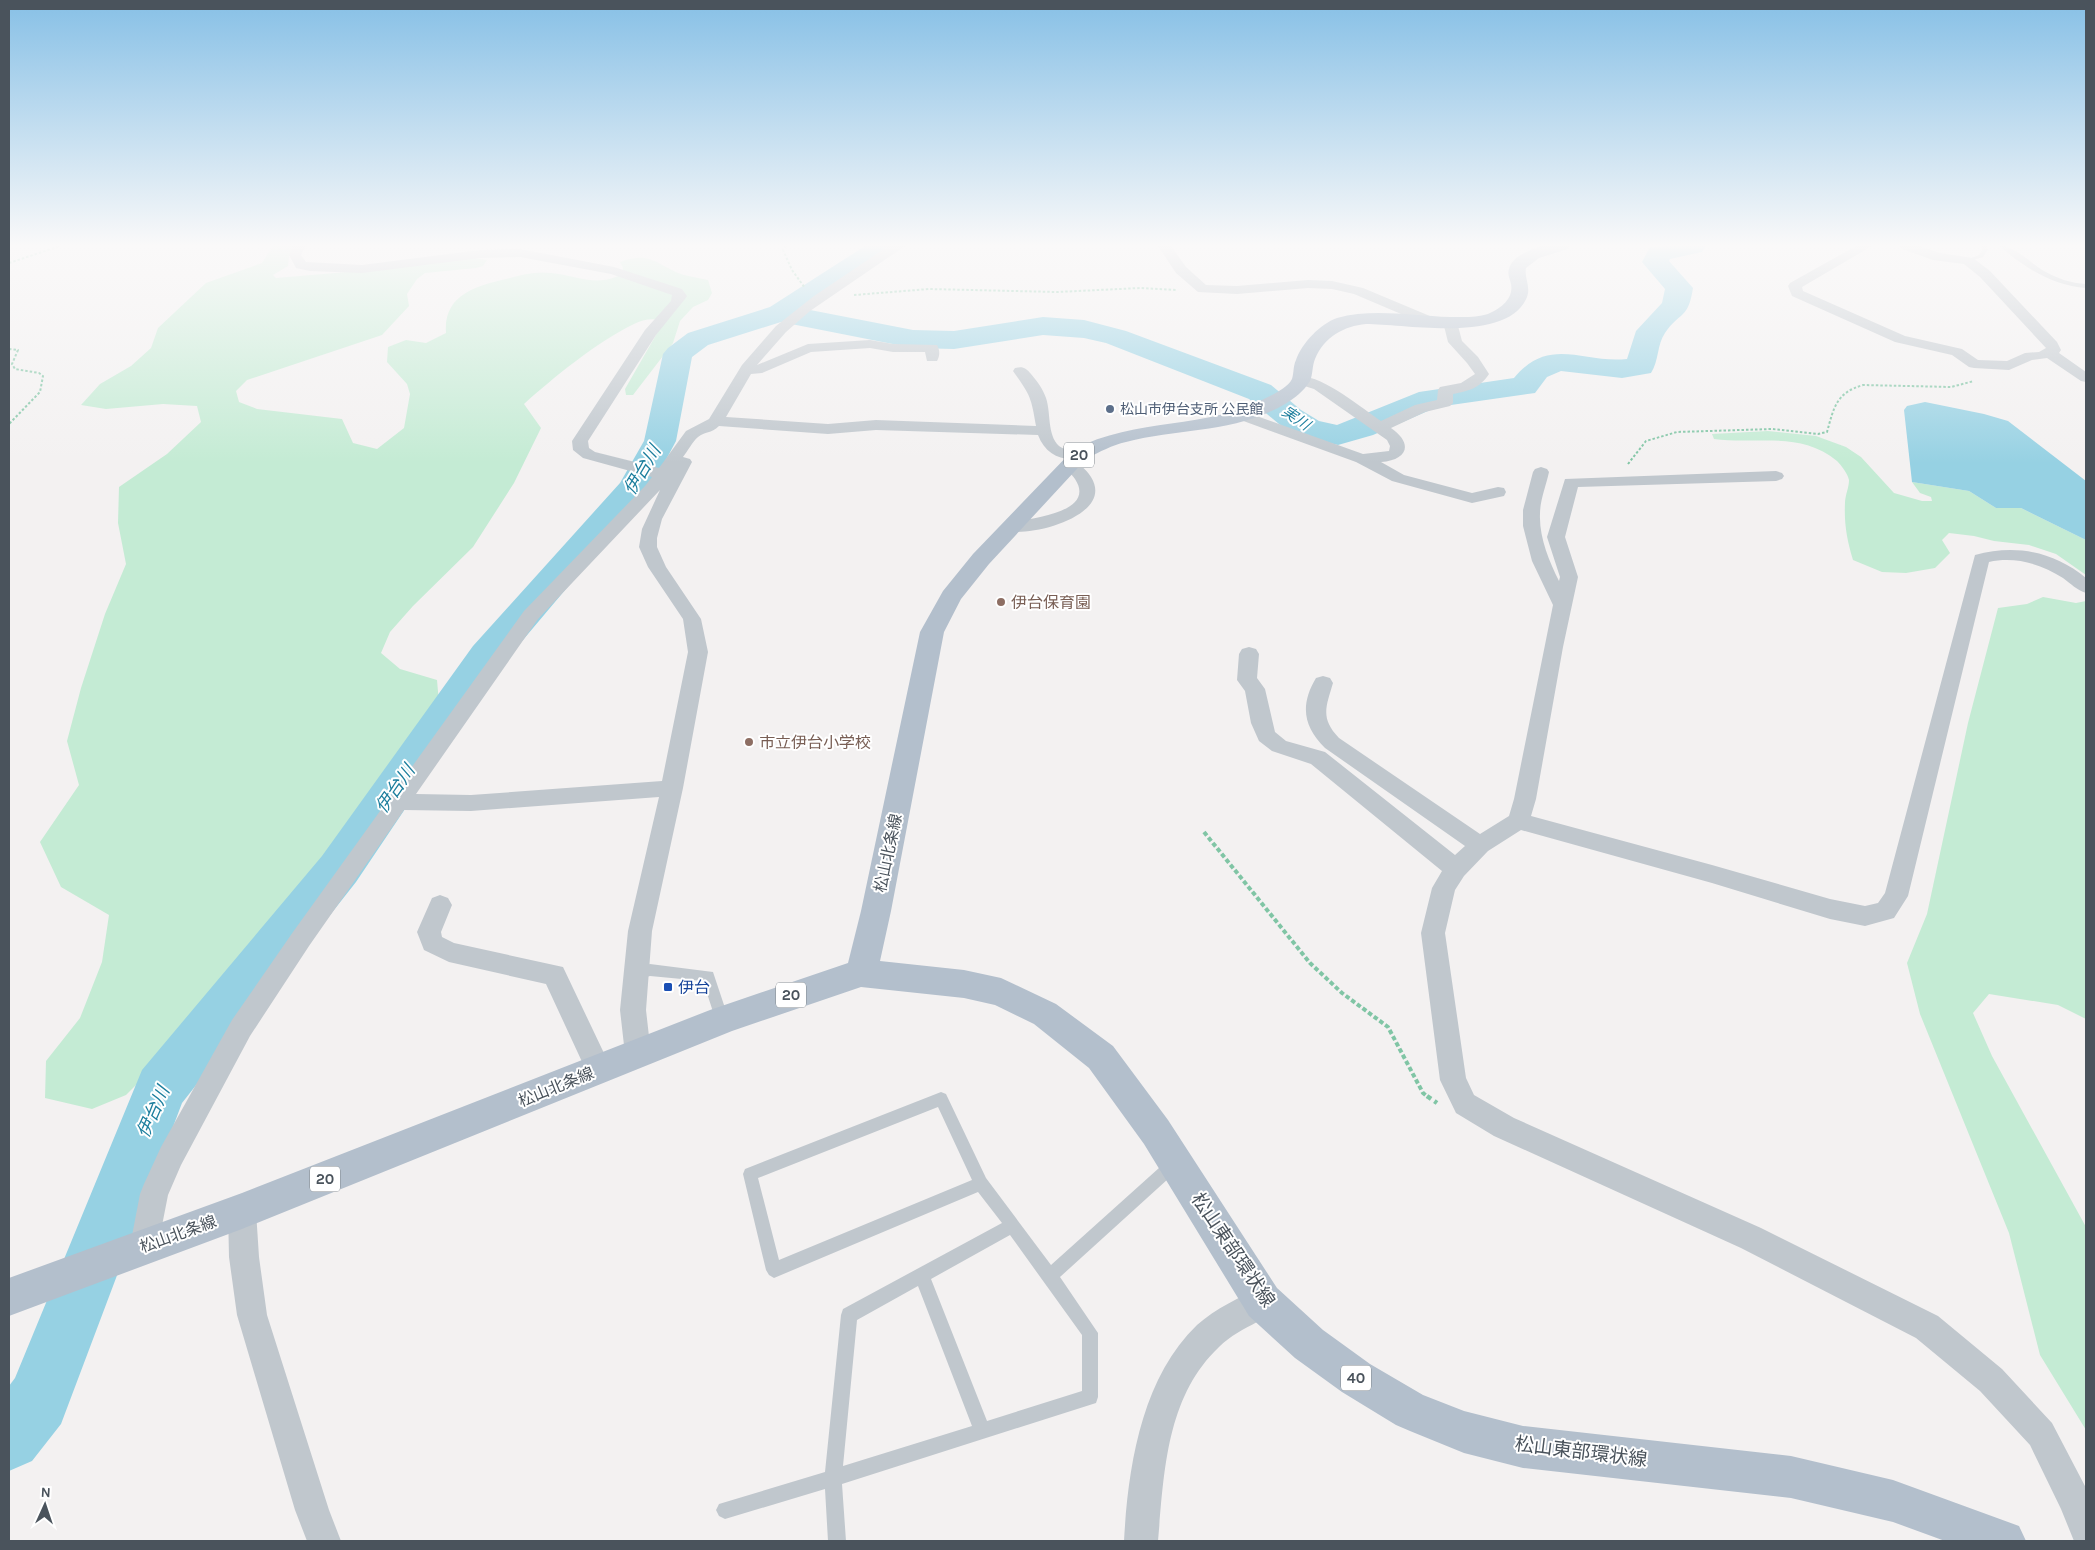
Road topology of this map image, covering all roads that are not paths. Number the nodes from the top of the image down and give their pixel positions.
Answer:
1 (661, 318) edge
2 (789, 318) edge
3 (1431, 318) edge
4 (1492, 318) edge
5 (1854, 318) edge
6 (2027, 318) edge
7 (1441, 322) junction
8 (2049, 353) junction
9 (932, 358) dead end
10 (747, 369) junction
11 (1020, 372) dead end
12 (2086, 378) edge
13 (1300, 380) junction
14 (1243, 416) junction
15 (716, 421) junction
16 (1376, 424) junction
17 (1045, 431) junction
18 (1362, 458) junction
19 (1075, 460) junction
20 (1541, 472) dead end
21 (656, 473) junction
22 (1776, 476) dead end
23 (1498, 492) dead end
24 (1012, 527) junction
25 (2086, 587) edge
26 (1562, 604) junction
27 (1249, 654) dead end
28 (1323, 683) dead end
29 (672, 788) junction
30 (399, 802) junction
31 (1518, 821) junction
32 (1480, 844) junction
33 (1456, 869) junction
34 (440, 905) dead end
35 (862, 973) junction
36 (636, 974) junction
37 (722, 1020) junction
38 (638, 1054) junction
39 (599, 1070) junction
40 (1176, 1163) junction
41 (981, 1182) junction
42 (242, 1211) junction
43 (1012, 1226) junction
44 (144, 1246) junction
45 (922, 1275) junction
46 (1050, 1276) junction
47 (9, 1297) edge
48 (1263, 1302) junction
49 (982, 1431) junction
50 (833, 1478) junction
51 (725, 1510) dead end
52 (2086, 1529) edge
53 (324, 1541) edge
54 (837, 1541) edge
55 (1141, 1541) edge
56 (2004, 1541) edge

1 - 21 street
2 - 10 street
3 - 7 street
4 - 7 main road, 松山北条線 / 20
5 - 8 street
6 - 8 street
7 - 13 main road, 松山北条線 / 20
7 - 16 street
8 - 12 street
9 - 10 street
10 - 15 street
11 - 17 street
13 - 14 main road, 松山北条線 / 20
13 - 16 street
14 - 18 street
14 - 19 main road, 松山北条線 / 20
15 - 17 street
15 - 21 street
15 - 29 street
16 - 18 street
17 - 19 street
18 - 23 street
19 - 24 main road, 松山北条線 / 20
19 - 24 street
20 - 26 street
21 - 30 street
22 - 26 street
24 - 35 main road, 松山北条線 / 20
25 - 31 street
26 - 31 street
27 - 33 street
28 - 32 street
29 - 30 street
29 - 36 street
30 - 44 street
31 - 32 street
32 - 33 street
33 - 52 street
34 - 39 street
35 - 37 main road, 松山北条線 / 20
35 - 40 main road, 松山東部環状線 / 40
36 - 37 lane
36 - 38 street
37 - 38 main road, 松山北条線 / 20
38 - 39 main road, 松山北条線 / 20
39 - 42 main road, 松山北条線 / 20
40 - 46 lane
40 - 48 main road, 松山東部環状線 / 40
41 - 41 lane
41 - 43 lane
42 - 44 main road, 松山北条線 / 20
42 - 53 street
43 - 45 lane
43 - 46 lane
44 - 47 main road, 松山北条線 / 20
45 - 49 lane
45 - 50 lane
46 - 49 lane
48 - 55 street
48 - 56 main road, 松山東部環状線 / 40
49 - 50 lane
50 - 51 lane
50 - 54 lane

